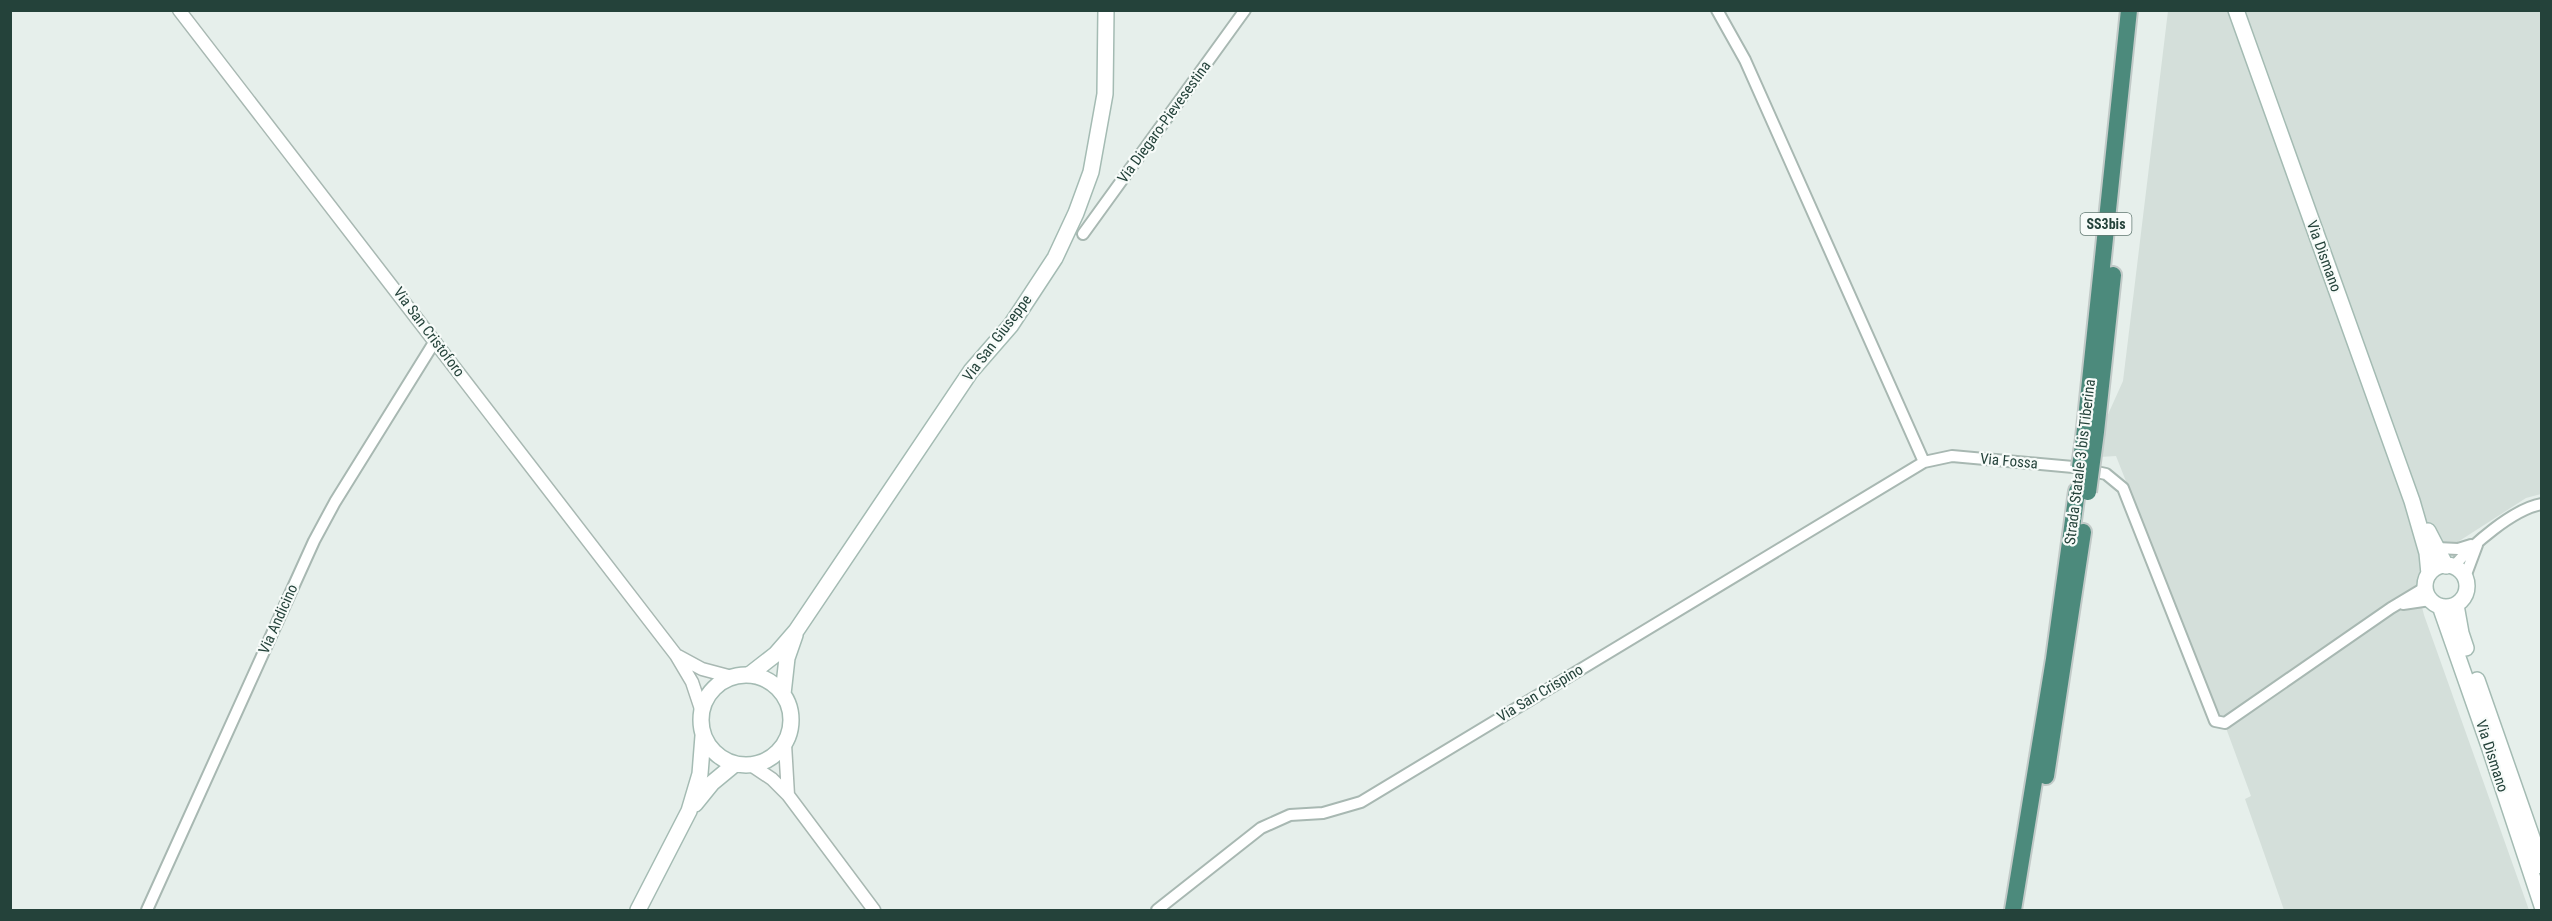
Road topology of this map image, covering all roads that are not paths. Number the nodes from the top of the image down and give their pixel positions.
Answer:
1 (179, 10) edge
2 (1106, 10) edge
3 (1245, 10) edge
4 (1717, 10) edge
5 (2129, 10) edge
6 (2140, 10) edge
7 (2236, 10) edge
8 (1083, 234) dead end
9 (435, 341) junction
10 (2090, 435) junction
11 (1924, 462) junction
12 (2412, 501) junction
13 (2541, 504) edge
14 (2477, 542) junction
15 (2437, 548) junction
16 (2449, 566) junction
17 (2465, 577) junction
18 (2431, 592) junction
19 (2456, 605) junction
20 (796, 631) junction
21 (676, 655) junction
22 (749, 675) junction
23 (732, 677) junction
24 (783, 694) junction
25 (702, 709) junction
26 (703, 736) junction
27 (785, 744) junction
28 (735, 765) junction
29 (751, 765) junction
30 (788, 795) junction
31 (689, 811) junction
32 (2541, 866) edge
33 (2023, 887) junction
34 (2541, 906) edge
35 (147, 910) edge
36 (638, 910) edge
37 (874, 910) edge
38 (1157, 910) edge
39 (2013, 910) edge
40 (2024, 910) edge

1 - 9 street, Via San Cristoforo
2 - 20 main road, Via San Giuseppe
3 - 8 street, Via Diegaro-Pievesestina
4 - 11 street
5 - 10 highway, Strada Statale 3 bis Tiberina / SS3bis
6 - 10 highway, Strada Statale 3 bis Tiberina / SS3bis
7 - 12 main road, Via Dismano
9 - 21 street, Via San Cristoforo
9 - 35 street, Via Andicino
10 - 33 highway, Strada Statale 3 bis Tiberina / SS3bis, bridge
11 - 18 street, Via Fossa
11 - 38 street, Via San Crispino
12 - 15 main road, Via Dismano
12 - 18 main road, Via Dismano
13 - 14 street
14 - 15 street
14 - 16 street
14 - 17 street
15 - 16 main road, Via Dismano
16 - 17 main road
16 - 18 main road
17 - 19 main road
18 - 19 main road
18 - 34 main road, Via Dismano
19 - 32 main road, Via Dismano
20 - 22 main road, Via San Giuseppe
20 - 24 main road, Via San Giuseppe
21 - 23 street, Via San Cristoforo
21 - 25 street, Via San Cristoforo
22 - 23 main road
22 - 24 main road
23 - 25 main road
24 - 27 main road
25 - 26 main road
26 - 28 main road
26 - 31 main road
27 - 29 main road
27 - 30 street
28 - 29 main road
28 - 31 main road
29 - 30 street
30 - 37 street
31 - 36 main road
33 - 39 highway, Strada Statale 3 bis Tiberina / SS3bis
33 - 40 highway, Strada Statale 3 bis Tiberina / SS3bis

